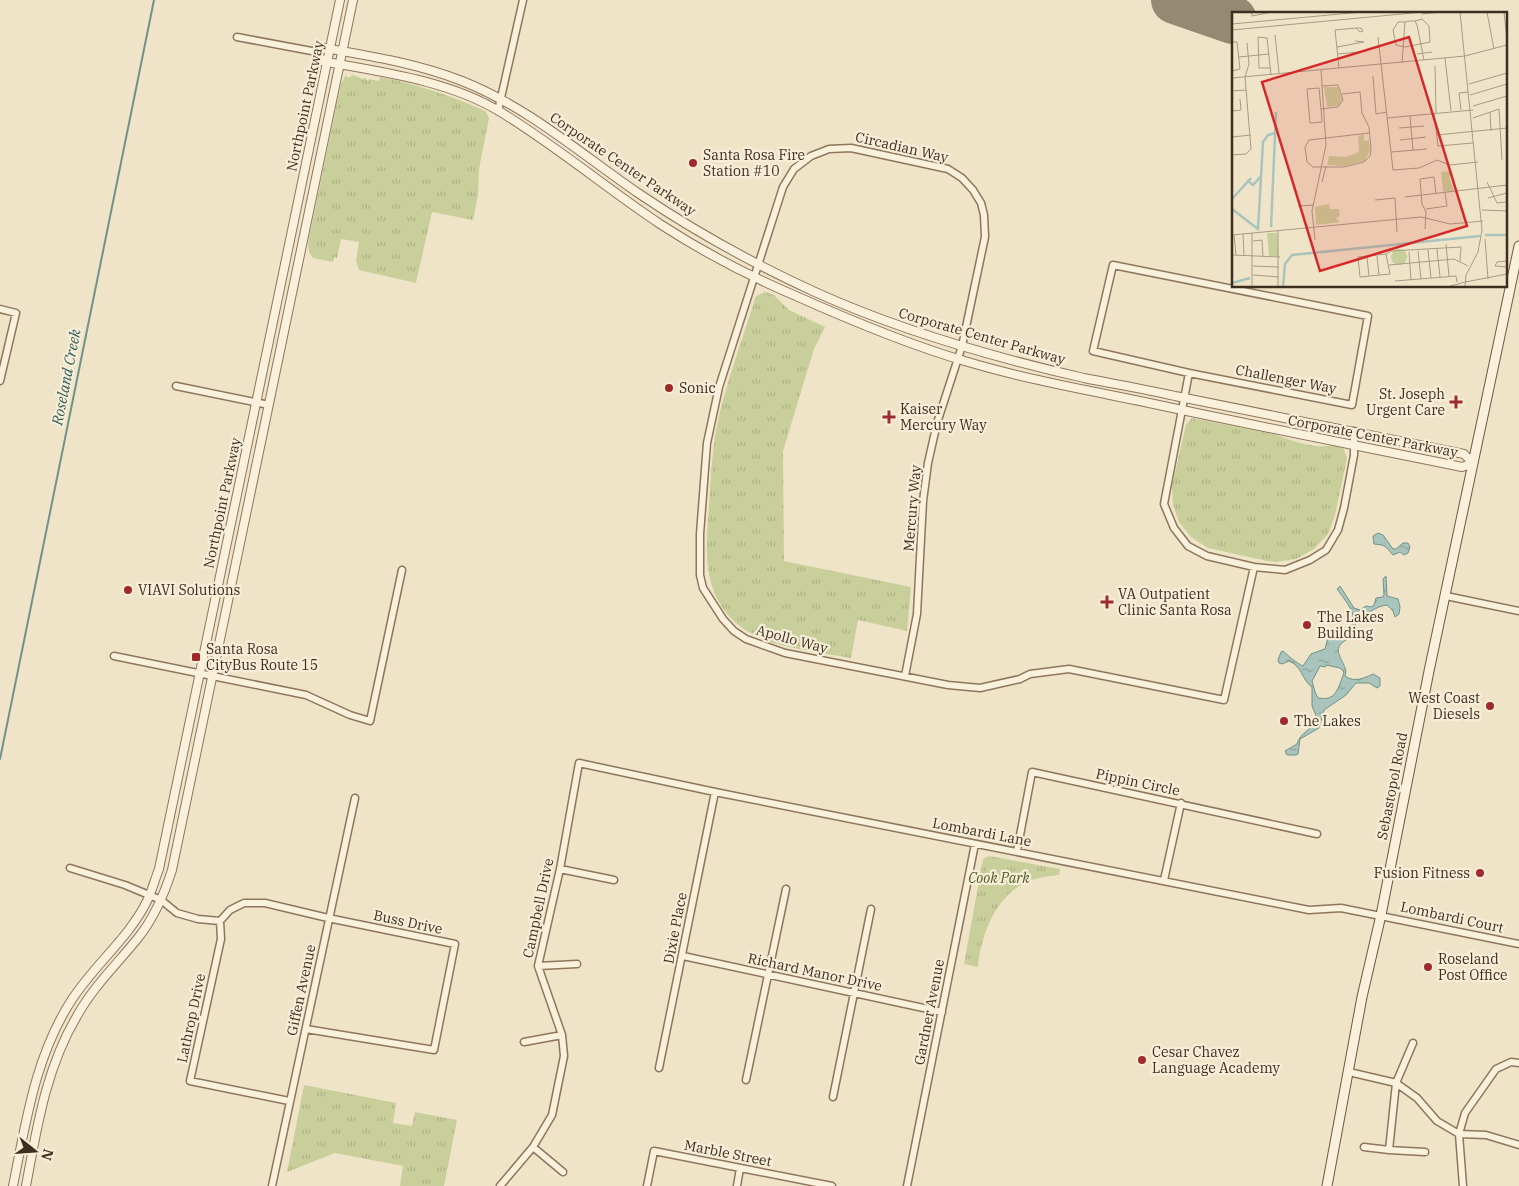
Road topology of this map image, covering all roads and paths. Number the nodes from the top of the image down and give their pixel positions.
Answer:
1 (340, 0) edge
2 (352, 0) edge
3 (523, 0) edge
4 (237, 37) dead end
5 (330, 48) junction
6 (342, 51) junction
7 (318, 52) junction
8 (327, 62) junction
9 (340, 64) junction
10 (501, 99) junction
11 (498, 111) junction
12 (1519, 246) edge
13 (758, 264) junction
14 (754, 277) junction
15 (0, 309) edge
16 (962, 346) junction
17 (958, 359) junction
18 (1189, 373) junction
19 (0, 381) edge
20 (176, 386) dead end
21 (1184, 397) junction
22 (256, 402) junction
23 (264, 404) dead end
24 (1181, 410) junction
25 (1354, 431) junction
26 (1353, 444) junction
27 (1473, 462) junction
28 (1254, 567) junction
29 (402, 570) dead end
30 (1446, 596) junction
31 (1519, 611) edge
32 (114, 656) dead end
33 (200, 674) junction
34 (213, 676) junction
35 (905, 676) junction
36 (579, 764) joint
37 (715, 792) junction
38 (355, 798) dead end
39 (1181, 803) junction
40 (1317, 834) dead end
41 (975, 844) junction
42 (1017, 851) junction
43 (70, 868) dead end
44 (560, 869) junction
45 (614, 880) dead end
46 (1164, 880) junction
47 (786, 889) dead end
48 (149, 895) junction
49 (161, 900) junction
50 (871, 909) dead end
51 (1380, 915) junction
52 (328, 918) junction
53 (220, 920) junction
54 (1519, 944) edge
55 (683, 956) junction
56 (577, 964) dead end
57 (538, 966) junction
58 (769, 975) junction
59 (854, 993) junction
60 (942, 1012) junction
61 (306, 1029) junction
62 (562, 1035) junction
63 (524, 1042) dead end
64 (1413, 1043) dead end
65 (1519, 1063) edge
66 (659, 1068) dead end
67 (1349, 1072) junction
68 (746, 1080) dead end
69 (1396, 1083) junction
70 (833, 1096) dead end
71 (289, 1101) junction
72 (1459, 1134) junction
73 (1519, 1144) edge
74 (533, 1147) junction
75 (1364, 1147) dead end
76 (1389, 1150) junction
77 (1424, 1152) dead end
78 (740, 1168) junction
79 (563, 1172) dead end
80 (819, 1185) edge
81 (13, 1186) edge
82 (26, 1186) edge
83 (272, 1186) edge
84 (500, 1186) edge
85 (647, 1186) edge
86 (736, 1186) edge
87 (832, 1186) edge
88 (908, 1186) edge
89 (1327, 1186) edge
90 (1463, 1186) edge

1 - 5 street, Northpoint Parkway
2 - 6 street, Northpoint Parkway
3 - 10 street
4 - 7 street
5 - 6 street, Corporate Center Parkway
5 - 7 street
5 - 8 street, Northpoint Parkway
6 - 9 street, Northpoint Parkway
6 - 10 street, Corporate Center Parkway
7 - 8 street
8 - 9 street, Corporate Center Parkway
8 - 22 street, Northpoint Parkway
9 - 11 street, Corporate Center Parkway
9 - 34 street, Northpoint Parkway
10 - 11 street
10 - 13 street, Corporate Center Parkway
11 - 14 street, Corporate Center Parkway
12 - 27 main road, Sebastopol Road
13 - 14 street, Apollo Way
13 - 16 street, Corporate Center Parkway
13 - 16 street, Circadian Way
14 - 17 street, Corporate Center Parkway
14 - 35 street, Apollo Way
15 - 19 street
16 - 17 street, Mercury Way
16 - 21 street, Corporate Center Parkway
17 - 24 street, Corporate Center Parkway
17 - 35 street, Mercury Way
18 - 18 street, Challenger Way
18 - 21 street
20 - 22 street
21 - 24 street
21 - 25 street, Corporate Center Parkway
22 - 23 street
22 - 33 street, Northpoint Parkway
24 - 26 street, Corporate Center Parkway
24 - 28 street
25 - 26 street
25 - 27 street, Corporate Center Parkway
26 - 27 street, Corporate Center Parkway
26 - 28 street
27 - 30 main road, Sebastopol Road
28 - 35 street, Apollo Way
29 - 34 street
30 - 31 street
30 - 51 main road, Sebastopol Road
32 - 33 street
33 - 34 street
33 - 48 street, Northpoint Parkway
34 - 49 street, Northpoint Parkway
36 - 37 street, Lombardi Lane
36 - 44 street, Campbell Drive
37 - 41 street, Lombardi Lane
37 - 55 street, Dixie Place
38 - 52 street, Giffen Avenue
39 - 40 street, Pippin Circle
39 - 42 street, Pippin Circle
39 - 46 street
41 - 42 street, Lombardi Lane
41 - 60 street, Gardner Avenue
42 - 46 street, Lombardi Lane
43 - 48 street
44 - 45 street
44 - 57 street, Campbell Drive
46 - 51 street, Lombardi Lane
47 - 58 street
48 - 49 street
48 - 81 street, Northpoint Parkway
49 - 53 street
49 - 82 street, Northpoint Parkway
50 - 59 street
51 - 54 street, Lombardi Court
51 - 67 main road, Sebastopol Road
52 - 53 street, Buss Drive
52 - 61 street, Giffen Avenue
52 - 61 street, Buss Drive
53 - 71 street, Lathrop Drive
55 - 58 street, Richard Manor Drive
55 - 66 street, Dixie Place
56 - 57 street
57 - 62 street, Campbell Drive
58 - 59 street, Richard Manor Drive
58 - 68 street
59 - 60 street, Richard Manor Drive
59 - 70 street
60 - 88 street, Gardner Avenue
61 - 71 street, Giffen Avenue
62 - 63 street
62 - 74 street, Campbell Drive
64 - 69 street
65 - 72 street
67 - 69 street
67 - 89 main road, Sebastopol Road
69 - 72 street
69 - 76 street
71 - 83 street, Giffen Avenue
72 - 73 street
72 - 90 street
74 - 79 street
74 - 84 street, Campbell Drive
75 - 76 street
76 - 77 street
78 - 80 street, Marble Street
78 - 85 street, Marble Street
78 - 86 street
80 - 87 street, Marble Street

